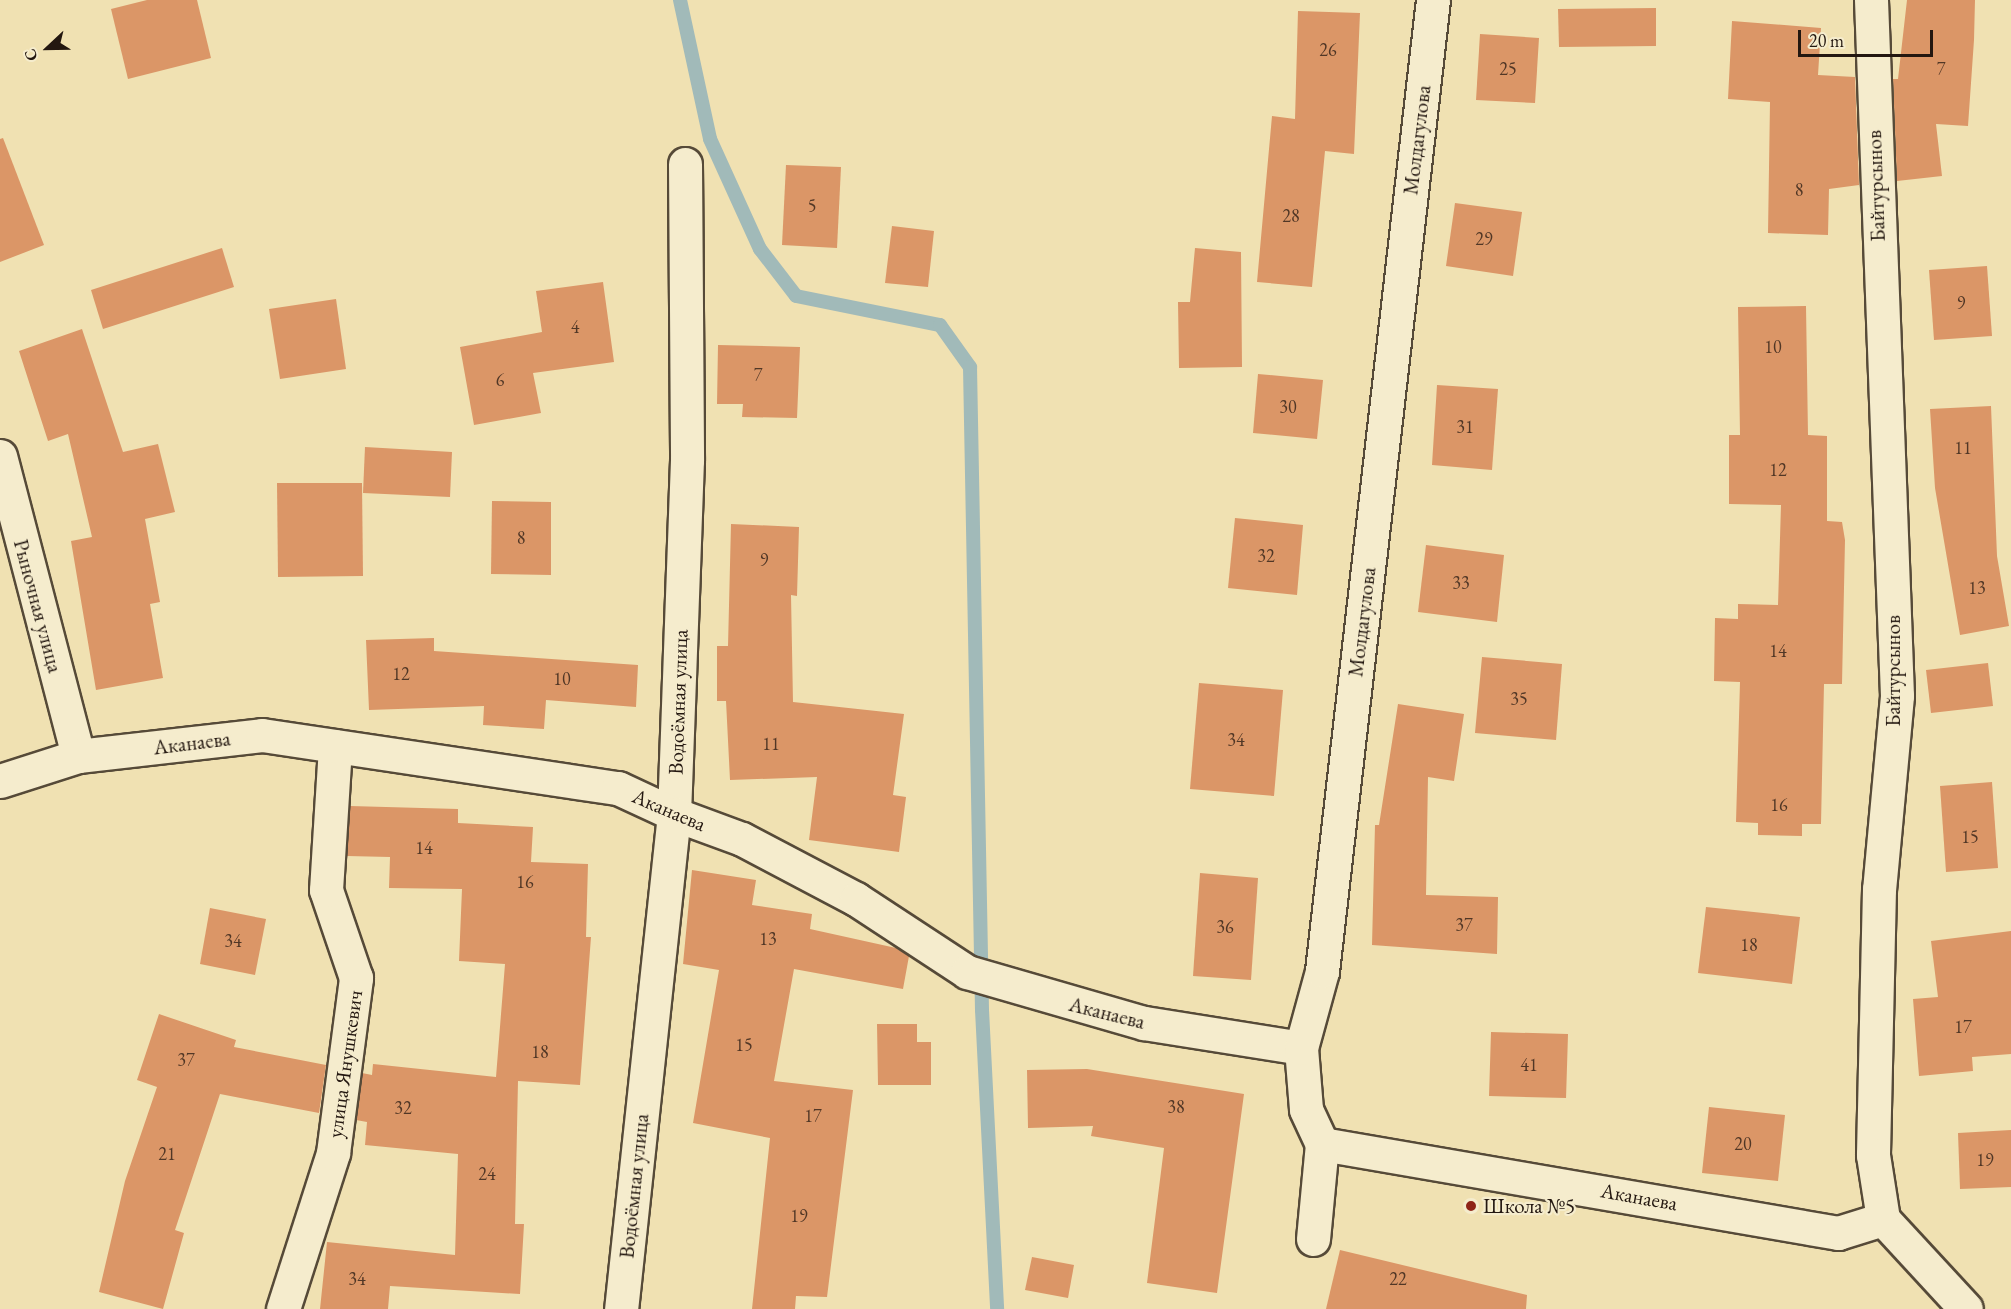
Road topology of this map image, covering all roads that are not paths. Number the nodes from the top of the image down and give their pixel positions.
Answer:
1 (1434, 0) edge
2 (1871, 0) edge
3 (685, 164) dead end
4 (0, 456) edge
5 (335, 746) junction
6 (78, 756) junction
7 (0, 781) edge
8 (674, 814) junction
9 (1301, 1048) junction
10 (1322, 1144) junction
11 (1883, 1219) junction
12 (1313, 1239) dead end
13 (283, 1309) edge
14 (621, 1309) edge
15 (1966, 1309) edge

1 - 9 street, Молдагулова
2 - 11 street, Байтурсынов
3 - 8 street, Водоёмная улица
4 - 6 street, Рыночная улица
5 - 6 street, Аканаева
5 - 8 street, Аканаева
5 - 13 street, улица Янушкевич
6 - 7 street, Аканаева
8 - 9 street, Аканаева
8 - 14 street, Водоёмная улица
9 - 10 street, Молдагулова
10 - 11 street, Аканаева
10 - 12 street, Молдагулова
11 - 15 street

